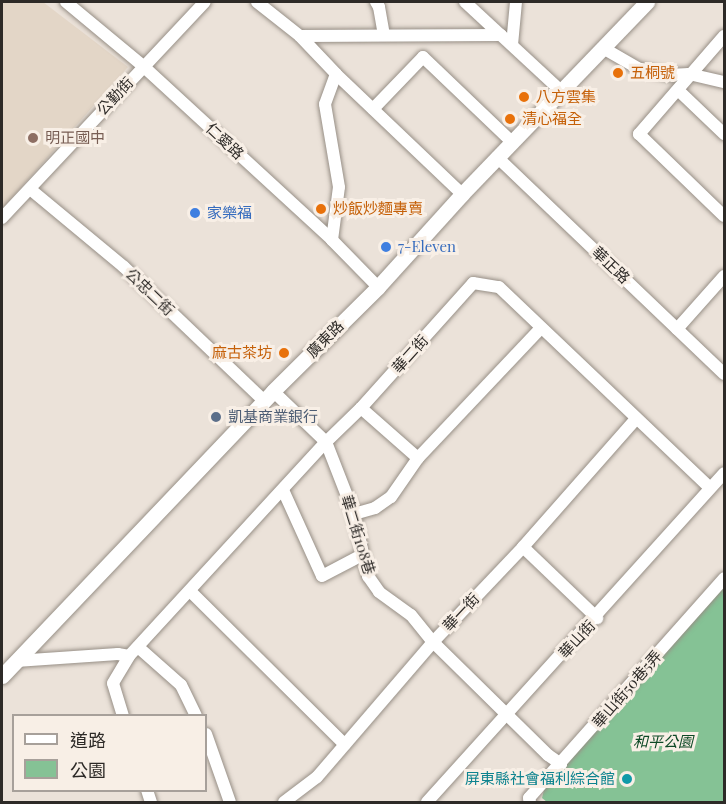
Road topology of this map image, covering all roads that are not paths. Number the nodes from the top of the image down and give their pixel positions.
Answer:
1 (66, 2) edge
2 (205, 2) edge
3 (257, 2) edge
4 (376, 2) edge
5 (465, 2) edge
6 (516, 2) edge
7 (647, 2) edge
8 (384, 35) junction
9 (501, 35) junction
10 (300, 36) junction
11 (724, 36) edge
12 (512, 45) junction
13 (603, 48) junction
14 (143, 66) junction
15 (336, 74) junction
16 (690, 74) junction
17 (724, 82) edge
18 (678, 90) junction
19 (561, 91) junction
20 (373, 109) junction
21 (724, 134) edge
22 (512, 142) junction
23 (497, 157) junction
24 (30, 189) junction
25 (462, 194) junction
26 (724, 216) edge
27 (2, 219) edge
28 (332, 240) junction
29 (724, 276) edge
30 (378, 286) junction
31 (541, 328) junction
32 (678, 329) junction
33 (724, 374) edge
34 (268, 396) junction
35 (361, 408) junction
36 (636, 420) junction
37 (326, 442) junction
38 (418, 458) junction
39 (724, 473) edge
40 (710, 488) junction
41 (283, 490) junction
42 (354, 514) junction
43 (523, 547) junction
44 (362, 555) junction
45 (724, 578) edge
46 (190, 591) junction
47 (597, 618) junction
48 (433, 642) junction
49 (138, 647) junction
50 (129, 656) junction
51 (16, 661) junction
52 (2, 676) edge
53 (122, 714) edge
54 (195, 714) edge
55 (506, 716) junction
56 (207, 737) edge
57 (345, 745) junction
58 (561, 764) junction
59 (529, 800) edge
60 (230, 802) edge
61 (284, 802) edge
62 (427, 802) edge

1 - 14 street, 仁愛路
2 - 14 street, 公勤街
3 - 10 street
4 - 8 street
5 - 9 street
6 - 12 street
7 - 13 street, 廣東路
8 - 9 street
8 - 10 street
9 - 12 street
10 - 15 street
11 - 16 street
12 - 19 street
13 - 16 street
13 - 19 street, 廣東路
14 - 24 street, 公勤街
14 - 28 street, 仁愛路
15 - 20 street
15 - 28 street
16 - 17 street
16 - 18 street
18 - 21 street
18 - 26 street
19 - 22 street, 廣東路
20 - 22 street
20 - 25 street
22 - 23 street, 廣東路
23 - 25 street, 廣東路
23 - 32 street, 華正路
24 - 27 street, 公勤街
24 - 34 street, 公忠二街
25 - 30 street, 廣東路
28 - 30 street, 仁愛路
29 - 32 street
30 - 34 street, 廣東路
31 - 35 street, 華二街
31 - 36 street, 華二街
31 - 38 street
32 - 33 street, 華正路
34 - 37 street, 華二街108巷
34 - 51 street, 廣東路
35 - 37 street, 華二街
35 - 38 street
36 - 40 street, 華二街
36 - 43 street, 華一街
37 - 41 street, 華二街
37 - 42 street, 華二街108巷
38 - 42 street
39 - 40 street, 華山街
40 - 47 street, 華山街
41 - 44 street
41 - 46 street, 華二街
42 - 44 street, 華二街108巷
43 - 47 street
43 - 48 street, 華一街
44 - 48 street, 華二街108巷
45 - 58 street, 華山街50巷5弄
46 - 49 street, 華二街
46 - 57 street
47 - 55 street, 華山街
48 - 55 street, 華二街108巷
48 - 57 street, 華一街
49 - 50 street, 華二街
49 - 54 street
50 - 51 street
50 - 53 street, 華二街
51 - 52 street, 廣東路
55 - 58 street, 華二街108巷
55 - 62 street, 華山街
56 - 60 street
57 - 61 street, 華一街
58 - 59 street, 華山街50巷5弄

